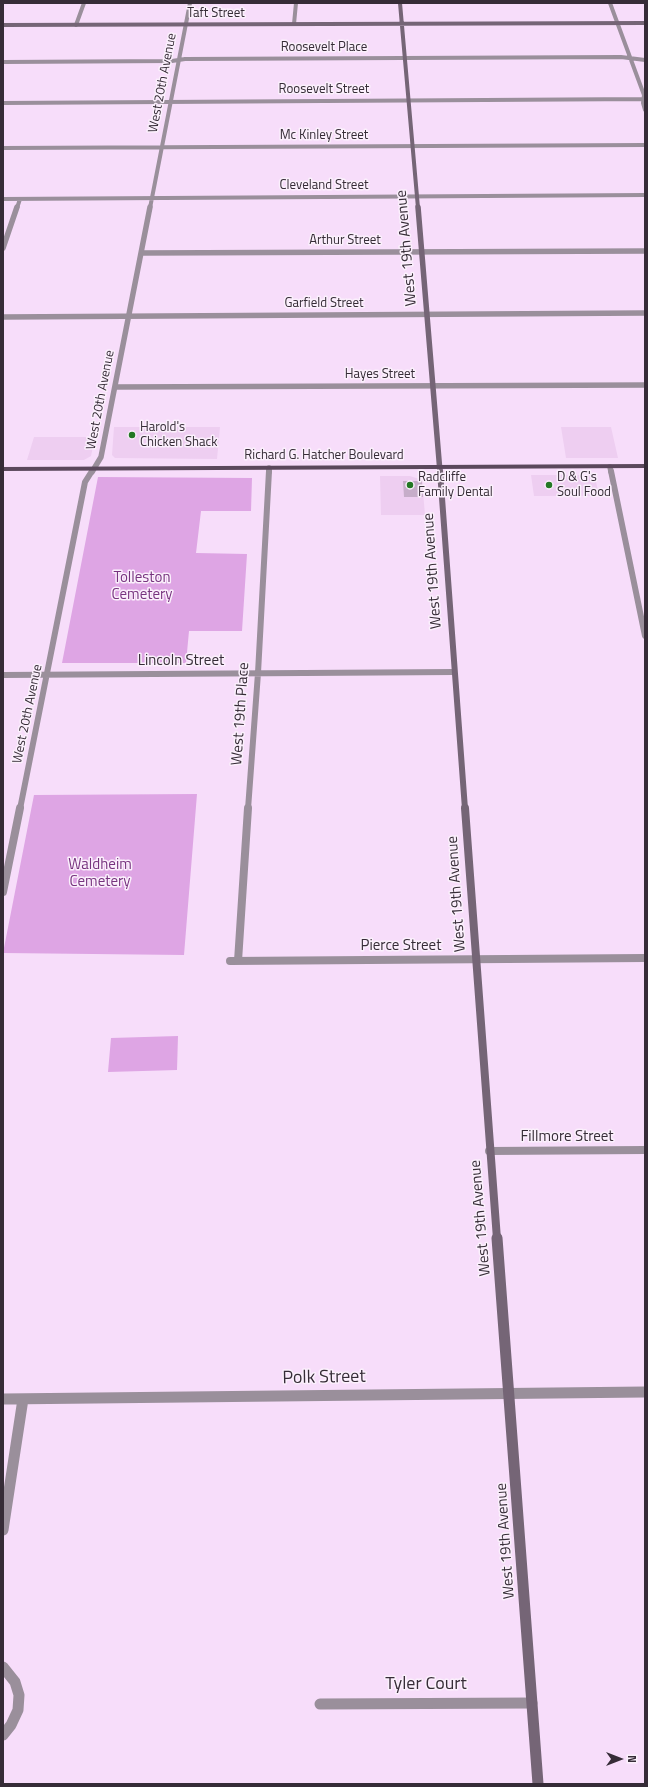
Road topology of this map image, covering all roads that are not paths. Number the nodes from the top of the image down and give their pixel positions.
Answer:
1 (84, 3) edge
2 (190, 3) edge
3 (296, 3) edge
4 (400, 3) edge
5 (610, 3) edge
6 (618, 23) junction
7 (645, 23) edge
8 (186, 24) junction
9 (294, 24) junction
10 (402, 24) junction
11 (3, 25) edge
12 (76, 25) junction
13 (404, 58) junction
14 (631, 58) junction
15 (179, 60) junction
16 (645, 60) edge
17 (3, 62) edge
18 (644, 99) edge
19 (408, 101) junction
20 (171, 102) junction
21 (3, 103) edge
22 (645, 110) edge
23 (645, 145) edge
24 (412, 146) junction
25 (162, 147) junction
26 (3, 148) edge
27 (645, 195) edge
28 (416, 196) junction
29 (152, 197) junction
30 (20, 198) junction
31 (3, 199) edge
32 (3, 248) edge
33 (645, 251) edge
34 (421, 252) junction
35 (141, 253) junction
36 (645, 314) edge
37 (427, 315) junction
38 (129, 316) junction
39 (3, 317) edge
40 (433, 386) junction
41 (645, 386) edge
42 (115, 387) junction
43 (645, 466) edge
44 (610, 467) junction
45 (270, 468) junction
46 (440, 468) junction
47 (3, 469) edge
48 (93, 469) junction
49 (645, 636) edge
50 (454, 672) junction
51 (258, 673) junction
52 (3, 675) edge
53 (47, 675) junction
54 (3, 892) edge
55 (645, 958) edge
56 (476, 959) junction
57 (234, 961) joint
58 (645, 1150) edge
59 (489, 1151) junction
60 (509, 1392) junction
61 (645, 1392) edge
62 (3, 1399) edge
63 (23, 1399) junction
64 (3, 1530) edge
65 (3, 1667) edge
66 (532, 1703) junction
67 (320, 1704) dead end
68 (3, 1735) edge
69 (538, 1784) edge

1 - 12 street
2 - 8 street, West 20th Avenue
3 - 9 street
4 - 10 street, West 19th Avenue
5 - 6 street
6 - 7 street, Taft Street
6 - 10 street, Taft Street
6 - 14 street
8 - 9 street, Taft Street
8 - 12 street, Taft Street
8 - 15 street, West 20th Avenue
9 - 10 street, Taft Street
10 - 13 street, West 19th Avenue
11 - 12 street, Taft Street
13 - 14 street, Roosevelt Place
13 - 15 street, Roosevelt Place
13 - 19 street, West 19th Avenue
14 - 16 street, Roosevelt Place
14 - 18 street
15 - 17 street, Roosevelt Place
15 - 20 street, West 20th Avenue
18 - 19 street, Roosevelt Street
18 - 22 street
19 - 20 street, Roosevelt Street
19 - 24 street, West 19th Avenue
20 - 21 street, Roosevelt Street
20 - 25 street, West 20th Avenue
23 - 24 street, Mc Kinley Street
24 - 25 street, Mc Kinley Street
24 - 28 street, West 19th Avenue
25 - 26 street, Mc Kinley Street
25 - 29 street, West 20th Avenue
27 - 28 street, Cleveland Street
28 - 29 street, Cleveland Street
28 - 34 street, West 19th Avenue
29 - 30 street, Cleveland Street
29 - 35 street, West 20th Avenue
30 - 31 street, Cleveland Street
30 - 32 street
33 - 34 street, Arthur Street
34 - 35 street, Arthur Street
34 - 37 street, West 19th Avenue
35 - 38 street, West 20th Avenue
36 - 37 street, Garfield Street
37 - 38 street, Garfield Street
37 - 40 street, West 19th Avenue
38 - 39 street, Garfield Street
38 - 42 street, West 20th Avenue
40 - 41 street, Hayes Street
40 - 42 street, Hayes Street
40 - 46 street, West 19th Avenue
42 - 48 street, West 20th Avenue
43 - 44 main road, Richard G. Hatcher Boulevard
44 - 46 main road, Richard G. Hatcher Boulevard
44 - 49 street
45 - 46 main road, Richard G. Hatcher Boulevard
45 - 48 main road, Richard G. Hatcher Boulevard
45 - 51 street, West 19th Place
46 - 50 street, West 19th Avenue
47 - 48 main road, Richard G. Hatcher Boulevard
48 - 53 street, West 20th Avenue
50 - 51 street, Lincoln Street
50 - 56 street, West 19th Avenue
51 - 53 street, Lincoln Street
51 - 57 street, West 19th Place
52 - 53 street, Lincoln Street
53 - 54 street, West 20th Avenue
55 - 56 street, Pierce Street
56 - 57 street, Pierce Street
56 - 59 street, West 19th Avenue
58 - 59 street, Fillmore Street
59 - 60 street, West 19th Avenue
60 - 61 street, Polk Street
60 - 63 street, Polk Street
60 - 66 street, West 19th Avenue
62 - 63 street, Polk Street
63 - 64 street
65 - 68 street
66 - 67 street, Tyler Court
66 - 69 street, West 19th Avenue

